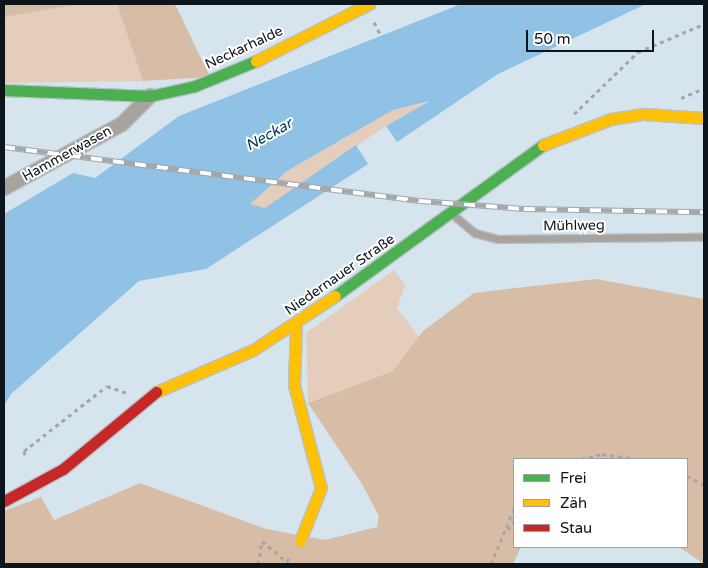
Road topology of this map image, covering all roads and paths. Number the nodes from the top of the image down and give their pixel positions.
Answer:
1 (369, 4) edge
2 (704, 24) edge
3 (4, 90) edge
4 (150, 96) junction
5 (704, 118) edge
6 (575, 130) junction
7 (4, 188) edge
8 (452, 214) junction
9 (704, 237) edge
10 (296, 325) junction
11 (159, 390) junction
12 (602, 454) junction
13 (25, 455) dead end
14 (585, 458) edge
15 (598, 458) edge
16 (632, 458) edge
17 (688, 477) edge
18 (704, 485) edge
19 (4, 501) edge
20 (513, 512) edge
21 (513, 522) edge
22 (504, 534) junction
23 (300, 541) joint
24 (258, 564) edge
25 (491, 564) edge

1 - 4 main road, Neckarhalde
2 - 6 path
3 - 4 main road, Neckarhalde
4 - 7 street, Hammerwasen
5 - 6 main road, Niedernauer Straße
6 - 8 main road, Niedernauer Straße
8 - 9 lane, Mühlweg
8 - 10 main road, Niedernauer Straße
10 - 11 main road, Niedernauer Straße
10 - 23 main road
11 - 13 path
11 - 19 main road, Niedernauer Straße
12 - 14 path
12 - 15 path
12 - 16 path
17 - 18 path
20 - 22 path
21 - 22 path
22 - 25 path
23 - 24 path

